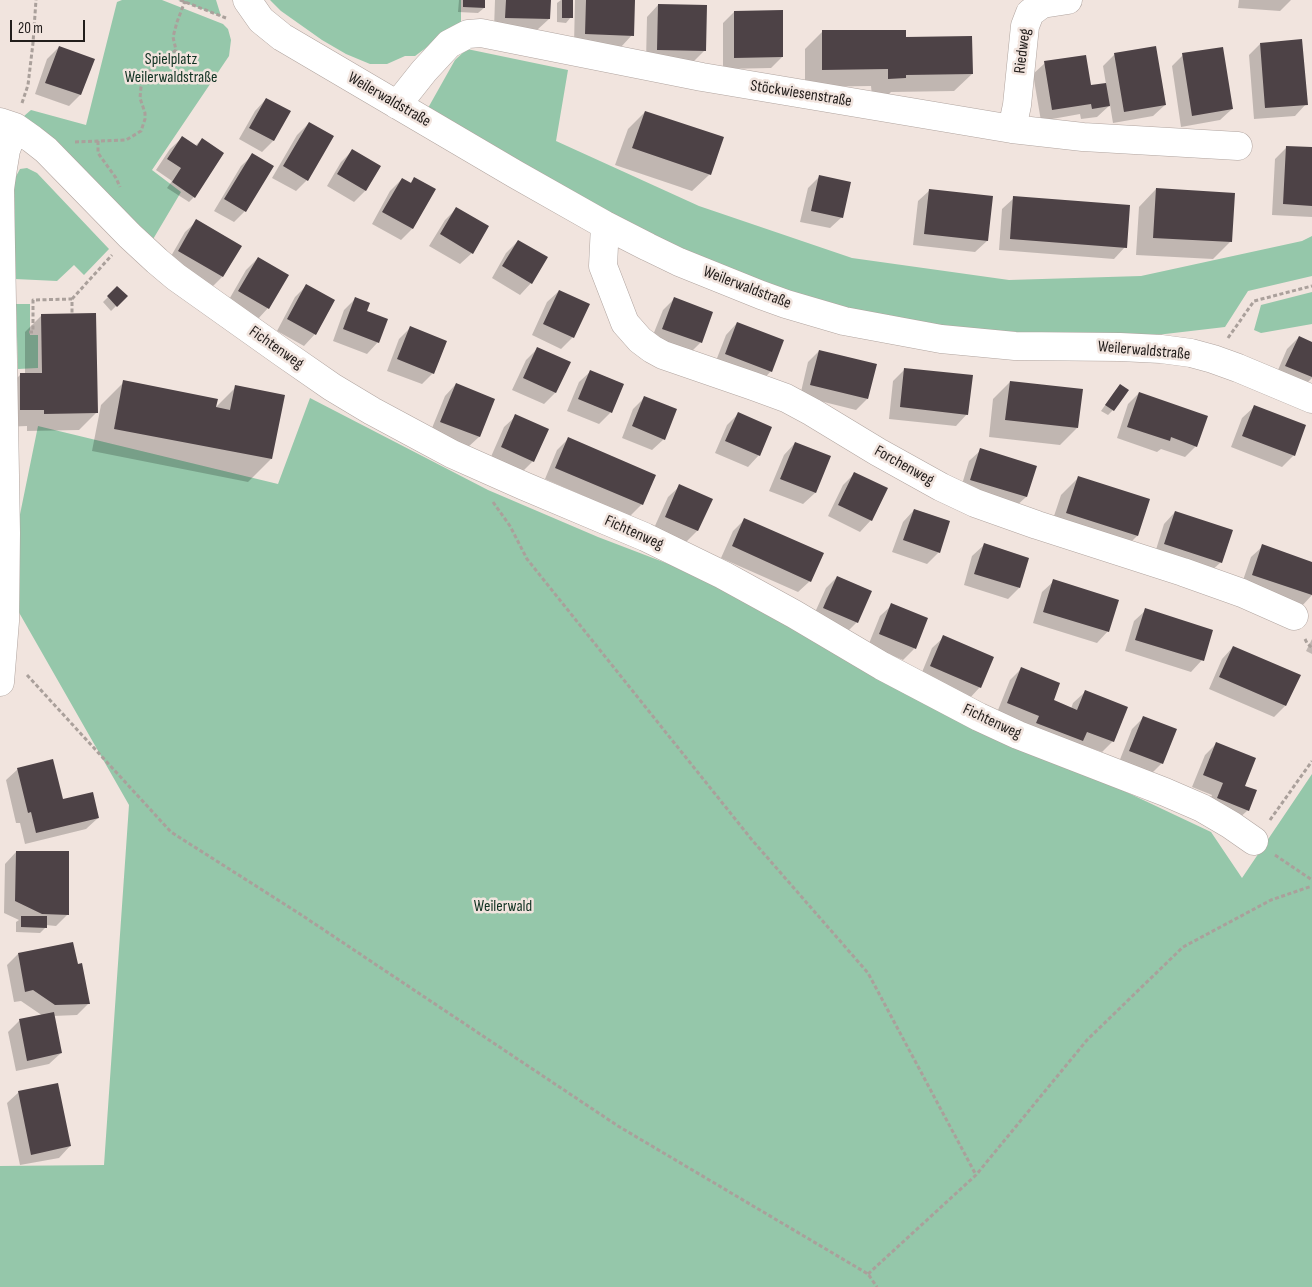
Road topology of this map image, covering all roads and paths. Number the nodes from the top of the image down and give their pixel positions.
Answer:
1 (36, 0) edge
2 (180, 0) edge
3 (1068, 0) edge
4 (185, 1) junction
5 (254, 10) edge
6 (397, 105) junction
7 (7, 125) edge
8 (1012, 129) junction
9 (1238, 146) dead end
10 (108, 167) dead end
11 (605, 225) junction
12 (115, 252) dead end
13 (1312, 286) edge
14 (72, 299) junction
15 (72, 313) dead end
16 (2, 344) edge
17 (1213, 359) junction
18 (1312, 399) edge
19 (489, 471) junction
20 (3, 588) edge
21 (1294, 616) dead end
22 (3, 650) junction
23 (0, 682) edge
24 (1312, 761) edge
25 (1254, 841) junction
26 (1312, 880) edge
27 (1312, 886) edge
28 (976, 1175) junction
29 (868, 1274) junction
30 (876, 1287) edge

1 - 7 path
2 - 4 path
3 - 8 street, Riedweg
4 - 5 path
4 - 10 path
5 - 6 street, Weilerwaldstraße
6 - 8 street, Stöckwiesenstraße
6 - 11 street, Weilerwaldstraße
7 - 16 street
7 - 19 street, Fichtenweg
8 - 9 street, Stöckwiesenstraße
11 - 17 street, Weilerwaldstraße
11 - 21 street, Forchenweg
12 - 14 path
13 - 17 path
14 - 15 path
14 - 16 path
16 - 20 street
17 - 18 street, Weilerwaldstraße
19 - 25 street, Fichtenweg
19 - 28 path
20 - 22 street
22 - 23 street
22 - 29 path
24 - 25 path
25 - 26 path
27 - 28 path
28 - 29 path
29 - 30 path

